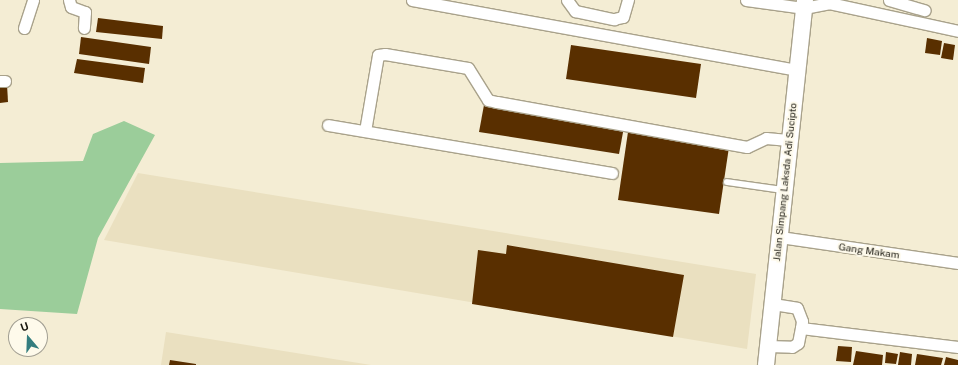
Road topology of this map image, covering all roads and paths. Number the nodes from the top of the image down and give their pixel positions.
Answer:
1 (33, 0) edge
2 (69, 0) edge
3 (412, 0) edge
4 (567, 0) edge
5 (628, 0) edge
6 (746, 0) edge
7 (889, 0) edge
8 (804, 4) edge
9 (925, 10) dead end
10 (24, 28) dead end
11 (84, 28) dead end
12 (958, 31) edge
13 (798, 70) junction
14 (328, 125) dead end
15 (365, 131) junction
16 (788, 140) junction
17 (612, 173) dead end
18 (727, 182) dead end
19 (783, 190) junction
20 (780, 237) junction
21 (958, 263) edge
22 (773, 304) junction
23 (801, 328) junction
24 (768, 346) junction
25 (958, 347) edge
26 (766, 365) edge

1 - 10 street
2 - 11 street
3 - 13 street
4 - 5 street
6 - 8 street
7 - 9 street
8 - 12 street
8 - 13 street, Jalan Simpang Laksda Adi Sucipto
13 - 16 street, Jalan Simpang Laksda Adi Sucipto
14 - 15 street
15 - 16 street
15 - 17 street
16 - 19 street, Jalan Simpang Laksda Adi Sucipto
18 - 19 lane
19 - 20 street, Jalan Simpang Laksda Adi Sucipto
20 - 21 street, Gang Makam
20 - 22 street, Jalan Simpang Laksda Adi Sucipto
22 - 23 street
22 - 24 street, Jalan Simpang Laksda Adi Sucipto
23 - 24 street
23 - 25 street
24 - 26 street, Jalan Simpang Laksda Adi Sucipto

